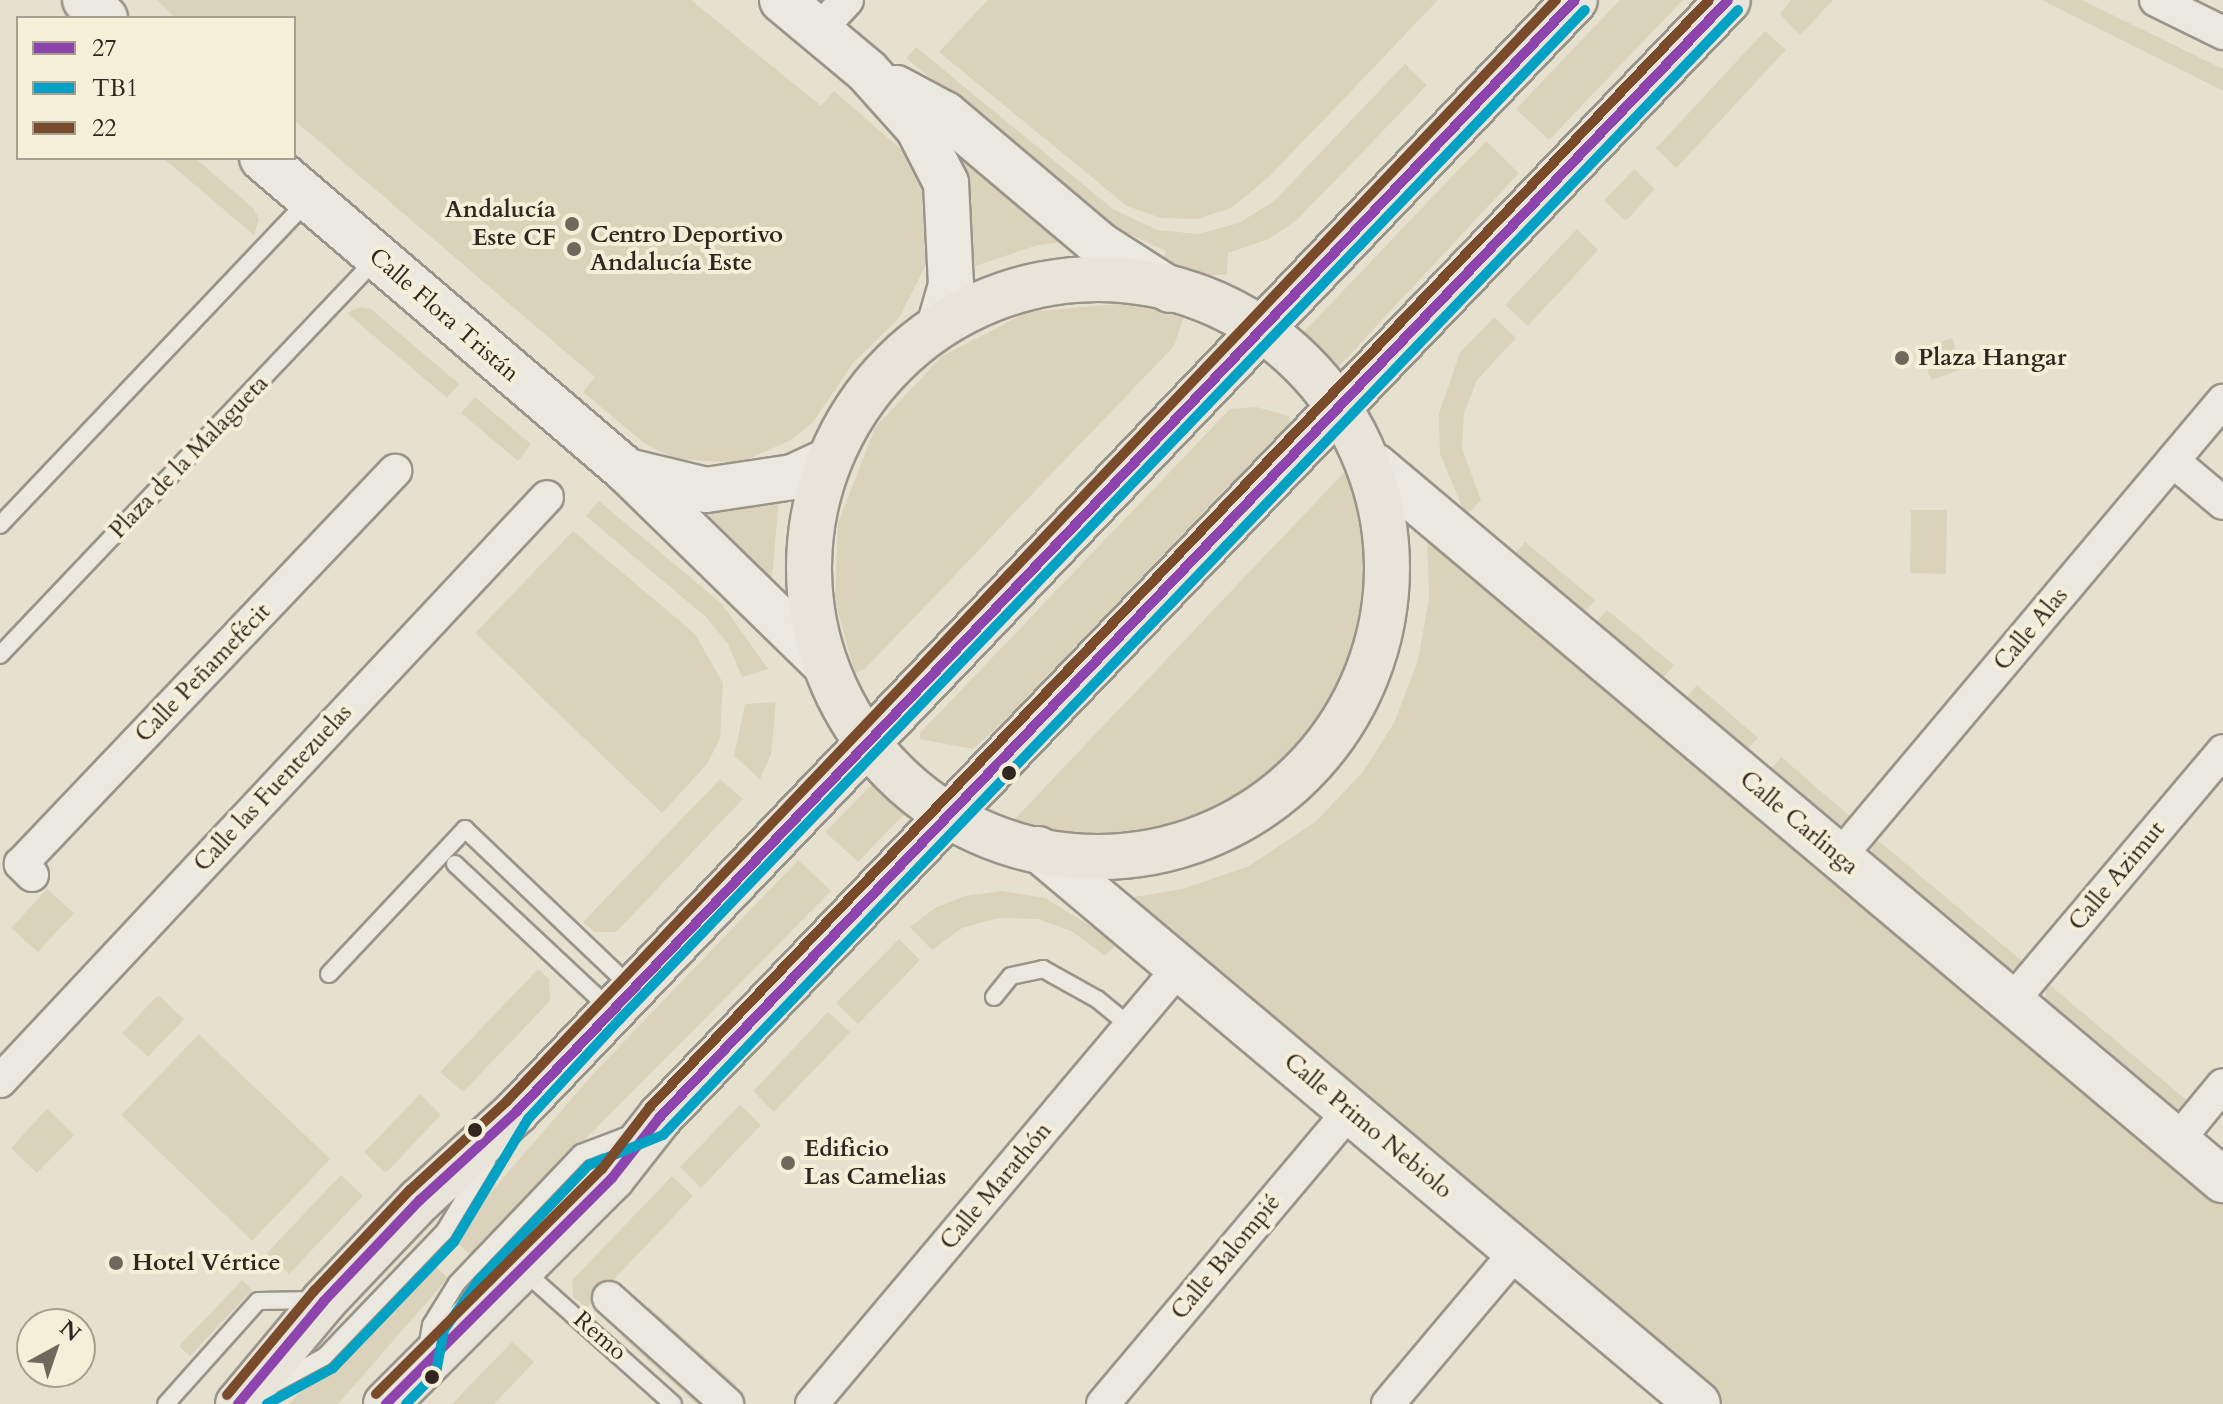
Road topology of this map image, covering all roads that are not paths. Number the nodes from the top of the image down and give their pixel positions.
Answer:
1 (85, 0) edge
2 (782, 0) edge
3 (1575, 0) edge
4 (1728, 0) edge
5 (2156, 0) edge
6 (833, 15) edge
7 (103, 16) edge
8 (2223, 33) edge
9 (867, 71) junction
10 (264, 160) edge
11 (309, 199) junction
12 (377, 258) junction
13 (1170, 290) junction
14 (941, 321) junction
15 (1259, 334) junction
16 (2223, 401) edge
17 (1337, 411) junction
18 (2173, 461) junction
19 (825, 462) junction
20 (1375, 466) junction
21 (395, 471) dead end
22 (627, 471) junction
23 (547, 497) dead end
24 (2223, 503) edge
25 (0, 525) edge
26 (0, 655) edge
27 (824, 663) junction
28 (868, 741) junction
29 (2223, 751) edge
30 (951, 812) junction
31 (1038, 849) junction
32 (1840, 856) junction
33 (455, 864) dead end
34 (32, 875) dead end
35 (1180, 967) junction
36 (329, 974) dead end
37 (994, 997) dead end
38 (621, 998) junction
39 (2012, 1001) junction
40 (1130, 1026) junction
41 (0, 1081) edge
42 (2223, 1085) edge
43 (517, 1111) junction
44 (1350, 1111) junction
45 (653, 1125) junction
46 (2177, 1141) junction
47 (2223, 1180) edge
48 (1517, 1251) junction
49 (523, 1270) junction
50 (609, 1298) dead end
51 (324, 1301) junction
52 (424, 1365) junction
53 (1684, 1400) edge
54 (166, 1404) edge
55 (238, 1404) edge
56 (386, 1404) edge
57 (673, 1404) edge
58 (727, 1404) edge
59 (812, 1404) edge
60 (1103, 1404) edge
61 (1388, 1404) edge

1 - 7 street
2 - 6 street
3 - 15 main road
4 - 17 main road
5 - 8 street
6 - 9 street
9 - 13 street
9 - 14 street
10 - 11 street, Calle Flora Tristán
11 - 12 street, Calle Flora Tristán
11 - 25 lane
12 - 22 street, Calle Flora Tristán
12 - 26 lane, Plaza de la Malagueta
13 - 14 main road
13 - 15 main road
14 - 19 main road
15 - 17 main road
15 - 28 main road
16 - 18 street, Calle Alas
17 - 20 main road
17 - 30 main road
18 - 24 street
18 - 32 street, Calle Alas
19 - 22 street, Calle Flora Tristán
19 - 27 main road
20 - 31 main road
20 - 32 street, Calle Carlinga
21 - 34 street, Calle Peñamefécit
22 - 27 street, Calle Flora Tristán
23 - 41 street, Calle las Fuentezuelas
27 - 28 main road
28 - 30 main road
28 - 38 main road
29 - 39 street, Calle Azimut
30 - 31 main road
30 - 45 main road
31 - 35 street, Calle Primo Nebiolo
32 - 39 street, Calle Carlinga
33 - 38 lane
35 - 40 street, Calle Marathón
35 - 44 street, Calle Primo Nebiolo
36 - 38 lane
37 - 40 lane
38 - 43 main road
39 - 46 street, Calle Carlinga
40 - 59 street, Calle Marathón
42 - 46 street
43 - 51 main road
43 - 55 lane
44 - 48 street, Calle Primo Nebiolo
44 - 60 street, Calle Balompié
45 - 49 main road
45 - 52 lane
46 - 47 street, Calle Carlinga
48 - 53 street, Calle Primo Nebiolo
48 - 61 street
49 - 52 main road
49 - 57 lane, Remo
50 - 58 street
51 - 54 lane
51 - 55 main road
52 - 56 main road

